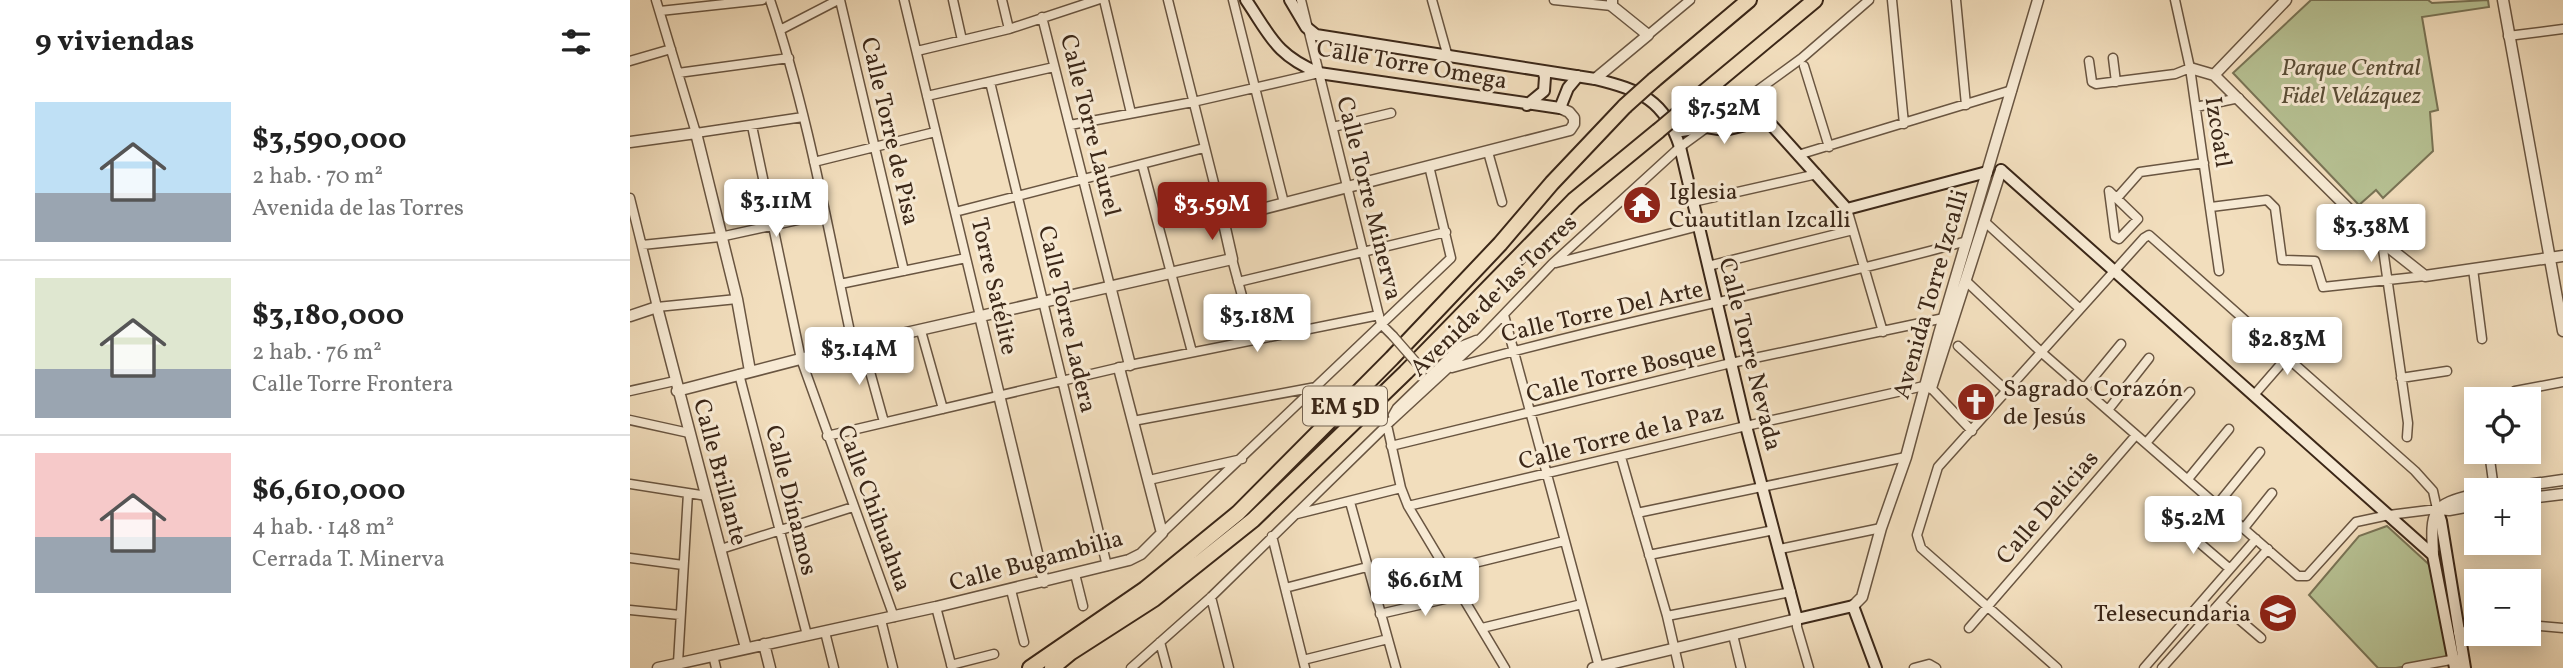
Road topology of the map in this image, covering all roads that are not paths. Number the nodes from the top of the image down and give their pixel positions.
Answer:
1 (656, 0) edge
2 (762, 0) edge
3 (770, 0) edge
4 (839, 0) edge
5 (904, 0) edge
6 (953, 0) edge
7 (1002, 0) edge
8 (1097, 0) edge
9 (1104, 0) edge
10 (1168, 0) edge
11 (1233, 0) edge
12 (1246, 0) edge
13 (1290, 0) edge
14 (1301, 0) edge
15 (1432, 0) edge
16 (1554, 0) edge
17 (1690, 0) edge
18 (1749, 0) edge
19 (1815, 0) edge
20 (1869, 0) edge
21 (1892, 0) edge
22 (1956, 0) edge
23 (2038, 0) edge
24 (2175, 0) edge
25 (2286, 0) edge
26 (2502, 0) edge
27 (1612, 3) edge
28 (660, 11) junction
29 (1042, 17) junction
30 (1306, 27) junction
31 (1009, 29) junction
32 (2563, 29) edge
33 (780, 30) junction
34 (1648, 35) junction
35 (2508, 36) junction
36 (962, 40) junction
37 (671, 49) junction
38 (917, 51) junction
39 (1448, 57) junction
40 (789, 58) junction
41 (2113, 58) dead end
42 (630, 61) edge
43 (2089, 61) dead end
44 (1804, 66) dead end
45 (1054, 67) junction
46 (2190, 68) junction
47 (1543, 71) junction
48 (678, 73) junction
49 (1319, 73) junction
50 (2214, 75) junction
51 (1578, 76) junction
52 (1595, 79) junction
53 (990, 82) junction
54 (2116, 82) junction
55 (1255, 88) junction
56 (2012, 90) junction
57 (927, 96) junction
58 (2239, 97) junction
59 (1748, 99) junction
60 (1193, 102) junction
61 (1527, 105) junction
62 (1966, 105) junction
63 (2196, 107) junction
64 (1560, 108) junction
65 (1131, 113) junction
66 (1391, 113) dead end
67 (803, 117) junction
68 (1767, 120) junction
69 (1904, 124) junction
70 (1070, 125) junction
71 (752, 126) junction
72 (1333, 127) junction
73 (1706, 127) junction
74 (935, 132) junction
75 (1675, 132) junction
76 (696, 133) junction
77 (630, 142) edge
78 (875, 146) junction
79 (1680, 147) junction
80 (1829, 147) junction
81 (1204, 148) junction
82 (1488, 152) junction
83 (1798, 155) junction
84 (814, 162) junction
85 (2204, 163) junction
86 (1142, 164) junction
87 (1429, 166) junction
88 (2000, 170) joint
89 (1987, 172) junction
90 (1817, 174) junction
91 (1083, 179) junction
92 (1348, 187) junction
93 (1018, 195) junction
94 (630, 198) edge
95 (2118, 198) junction
96 (1502, 202) dead end
97 (1693, 202) junction
98 (1284, 203) junction
99 (2211, 207) junction
100 (1847, 209) junction
101 (956, 212) junction
102 (825, 214) junction
103 (1223, 219) junction
104 (1984, 221) junction
105 (775, 225) junction
106 (1699, 226) junction
107 (1853, 230) junction
108 (1446, 232) junction
109 (720, 237) junction
110 (1967, 241) junction
111 (2382, 242) junction
112 (642, 245) junction
113 (1365, 253) junction
114 (2563, 256) edge
115 (967, 258) junction
116 (2551, 258) junction
117 (1232, 259) junction
118 (1552, 264) junction
119 (1708, 265) junction
120 (1864, 269) junction
121 (2473, 269) junction
122 (904, 271) junction
123 (2113, 271) junction
124 (2219, 271) dead end
125 (1171, 273) junction
126 (2425, 276) junction
127 (1966, 281) junction
128 (2388, 281) junction
129 (1238, 282) junction
130 (839, 284) junction
131 (1110, 286) junction
132 (737, 299) junction
133 (1043, 301) junction
134 (1717, 304) junction
135 (657, 307) junction
136 (2079, 308) junction
137 (1504, 315) junction
138 (630, 316) edge
139 (981, 316) junction
140 (1944, 318) junction
141 (1380, 319) junction
142 (921, 331) junction
143 (2563, 331) edge
144 (1883, 332) junction
145 (1482, 337) junction
146 (2482, 339) dead end
147 (1254, 340) junction
148 (2121, 344) dead end
149 (858, 345) junction
150 (1958, 346) dead end
151 (1513, 351) junction
152 (1192, 352) junction
153 (2041, 352) junction
154 (2149, 358) dead end
155 (2287, 358) junction
156 (802, 359) junction
157 (1731, 363) junction
158 (1124, 366) junction
159 (1449, 369) junction
160 (2447, 371) dead end
161 (745, 372) junction
162 (1430, 377) junction
163 (2401, 379) junction
164 (1063, 381) junction
165 (2563, 382) edge
166 (676, 386) junction
167 (1317, 387) junction
168 (1927, 387) junction
169 (2536, 387) edge
170 (2084, 389) junction
171 (630, 391) edge
172 (2007, 391) junction
173 (2190, 391) dead end
174 (2254, 395) junction
175 (1000, 396) junction
176 (943, 410) junction
177 (2108, 410) junction
178 (1529, 413) junction
179 (630, 420) edge
180 (1133, 421) junction
181 (884, 422) junction
182 (1389, 423) junction
183 (1746, 426) junction
184 (2229, 429) dead end
185 (1972, 431) junction
186 (690, 433) junction
187 (2136, 435) junction
188 (827, 436) junction
189 (2407, 437) dead end
190 (2146, 443) junction
191 (1391, 446) junction
192 (2260, 452) dead end
193 (1621, 457) junction
194 (1906, 457) junction
195 (1242, 459) junction
196 (1545, 475) junction
197 (1149, 480) junction
198 (2188, 480) junction
199 (2563, 480) edge
200 (2541, 483) edge
201 (630, 484) edge
202 (1762, 487) junction
203 (1401, 488) junction
204 (688, 493) junction
205 (2272, 493) dead end
206 (2563, 494) edge
207 (707, 496) junction
208 (2464, 497) edge
209 (2541, 497) edge
210 (1350, 502) junction
211 (2217, 505) junction
212 (1408, 506) junction
213 (853, 507) junction
214 (2464, 507) edge
215 (2437, 509) junction
216 (1637, 513) junction
217 (1294, 515) junction
218 (2389, 515) junction
219 (2174, 521) dead end
220 (1881, 528) junction
221 (2244, 528) junction
222 (1774, 530) junction
223 (780, 531) junction
224 (1162, 533) junction
225 (1272, 536) junction
226 (2256, 539) junction
227 (1564, 541) junction
228 (721, 549) junction
229 (1780, 549) junction
230 (2268, 549) junction
231 (1649, 555) junction
232 (2433, 555) junction
233 (630, 558) edge
234 (684, 565) junction
235 (1107, 566) junction
236 (1367, 567) junction
237 (2230, 569) junction
238 (1446, 570) junction
239 (1075, 574) junction
240 (1044, 582) junction
241 (1285, 587) junction
242 (1011, 590) junction
243 (1791, 592) junction
244 (1462, 594) junction
245 (1211, 597) junction
246 (1857, 603) junction
247 (2220, 603) junction
248 (1582, 604) junction
249 (1987, 605) junction
250 (1083, 606) dead end
251 (936, 607) junction
252 (630, 610) edge
253 (1380, 614) junction
254 (680, 615) junction
255 (1667, 616) junction
256 (894, 617) junction
257 (1797, 619) junction
258 (881, 620) junction
259 (2541, 626) edge
260 (1482, 628) junction
261 (1969, 628) dead end
262 (2563, 628) edge
263 (2464, 631) edge
264 (825, 632) junction
265 (2458, 632) junction
266 (807, 635) junction
267 (1733, 635) junction
268 (2261, 638) dead end
269 (1388, 639) junction
270 (1024, 642) dead end
271 (1160, 642) junction
272 (764, 644) junction
273 (746, 648) junction
274 (1675, 649) junction
275 (994, 654) dead end
276 (713, 655) junction
277 (678, 663) junction
278 (2459, 663) edge
279 (1304, 664) edge
280 (1623, 665) edge
281 (952, 666) edge
282 (1596, 667) edge
283 (660, 668) edge
284 (716, 668) edge
285 (770, 668) edge
286 (834, 668) edge
287 (893, 668) edge
288 (1030, 668) edge
289 (1052, 668) edge
290 (1131, 668) edge
291 (1167, 668) edge
292 (1229, 668) edge
293 (1396, 668) edge
294 (1505, 668) edge
295 (1679, 668) edge
296 (1741, 668) edge
297 (1809, 668) edge
298 (1876, 668) edge
299 (1913, 668) edge
300 (1936, 668) edge
301 (2057, 668) edge
302 (2144, 668) edge
303 (2162, 668) edge
304 (2407, 668) edge

1 - 28 street
2 - 28 street
3 - 33 street
4 - 33 street
4 - 78 street, Calle Torre de Pisa
5 - 38 street, Torre Satélite
6 - 36 street
7 - 31 street
8 - 29 street
9 - 65 street
10 - 60 street
11 - 55 street
12 - 49 main road, Calle Torre Omega
13 - 30 main road, Calle Torre Omega
14 - 30 street, Calle Torre Minerva
15 - 39 street
16 - 27 street
17 - 34 street
18 - 288 highway, EM 5D, bridge
19 - 289 highway, EM 5D, bridge
20 - 59 street, Avenida de las Torres
21 - 69 street
22 - 62 street
23 - 56 street, Avenida Torre Izcalli
24 - 46 street, Izcóatl
25 - 50 street
26 - 35 street
27 - 34 street
28 - 37 street
29 - 31 street
29 - 45 street, Calle Torre Laurel
30 - 39 main road, Calle Torre Omega
30 - 49 street, Calle Torre Minerva
31 - 36 street
32 - 35 street
33 - 40 street
34 - 52 street
35 - 116 street
36 - 38 street
37 - 42 street
37 - 48 street
38 - 57 street, Torre Satélite
39 - 47 main road, Calle Torre Omega
40 - 48 street
40 - 67 street
41 - 54 street
43 - 54 street
44 - 80 street
45 - 53 street
45 - 70 street, Calle Torre Laurel
46 - 50 street
46 - 54 street
46 - 63 street, Izcóatl
47 - 51 main road, Calle Torre Omega
47 - 61 main road
48 - 76 street
49 - 55 street
49 - 61 main road, Calle Torre Omega
49 - 72 street, Calle Torre Minerva
50 - 58 street
51 - 52 main road, Calle Torre Omega
51 - 64 main road
52 - 75 main road, Calle Torre Nevada
53 - 57 street
53 - 93 street, Calle Torre Ladera
55 - 60 street
55 - 98 street
56 - 62 street
56 - 89 street, Avenida Torre Izcalli
57 - 74 street, Torre Satélite
58 - 63 street
58 - 111 street
59 - 68 street
59 - 73 street, Avenida de las Torres
60 - 65 street
60 - 81 street
61 - 64 main road, Calle Torre Omega
62 - 69 street
63 - 85 street, Izcóatl
64 - 82 street
65 - 70 street
66 - 72 street
67 - 71 street
67 - 84 street
68 - 73 main road
68 - 83 main road
69 - 80 street
70 - 91 street, Calle Torre Laurel
71 - 76 street
71 - 105 street, Calle Chihuahua
72 - 92 street, Calle Torre Minerva
73 - 75 main road
73 - 79 street, Avenida de las Torres
74 - 78 street
74 - 101 street, Torre Satélite
75 - 79 main road, Calle Torre Nevada
76 - 77 street
76 - 109 street
78 - 84 street
78 - 122 street, Calle Torre de Pisa
79 - 97 main road, Calle Torre Nevada
79 - 118 street, Avenida de las Torres
80 - 83 street
81 - 86 street
81 - 103 street
82 - 87 street
82 - 96 street
83 - 90 main road
84 - 102 street
85 - 95 street
85 - 99 street, Izcóatl
86 - 91 street
86 - 125 street
87 - 92 street
87 - 108 street
88 - 104 street
88 - 123 main road
89 - 100 main road
89 - 110 street, Avenida Torre Izcalli
90 - 97 street
90 - 100 main road
91 - 93 street
91 - 131 street, Calle Torre Laurel
92 - 98 street
92 - 113 street, Calle Torre Minerva
93 - 101 street
93 - 133 street, Calle Torre Ladera
94 - 112 street
95 - 95 street
97 - 106 main road, Calle Torre Nevada
98 - 103 street
99 - 124 street, Izcóatl
99 - 128 street
100 - 107 street
101 - 115 street, Torre Satélite
102 - 105 street
102 - 130 street
103 - 117 street
104 - 127 street
104 - 136 street
105 - 109 street
105 - 156 street, Calle Chihuahua
106 - 118 street
106 - 119 main road, Calle Torre Nevada
107 - 119 street
107 - 120 street
108 - 113 street
108 - 141 street, Calle Bugambilia
109 - 112 street
109 - 132 street
110 - 120 street, Calle Torre Del Arte
110 - 140 street, Avenida Torre Izcalli
111 - 126 street
111 - 128 street
112 - 135 street
113 - 129 street
113 - 141 street, Calle Torre Minerva
114 - 116 street
115 - 122 street
115 - 139 street, Torre Satélite
116 - 121 street
116 - 143 street
117 - 125 street
117 - 129 street
118 - 137 street, Avenida de las Torres
119 - 134 main road, Calle Torre Nevada
120 - 134 street, Calle Torre Del Arte
120 - 144 street
121 - 126 street
121 - 146 street
122 - 130 street
123 - 136 street
123 - 155 street
123 - 174 main road
125 - 131 street
125 - 152 street
126 - 128 street
127 - 153 street
127 - 168 street
128 - 163 street
129 - 147 street
130 - 149 street
131 - 133 street
131 - 158 street, Calle Torre Laurel
132 - 135 street
132 - 161 street
133 - 139 street
133 - 164 street, Calle Torre Ladera
134 - 151 street, Calle Torre Del Arte
134 - 157 main road, Calle Torre Nevada
135 - 138 street
135 - 166 street, Calle Brillante
136 - 153 street
137 - 145 street, Avenida de las Torres
137 - 151 street
139 - 142 street
139 - 175 street, Torre Satélite
140 - 144 street, Calle Torre Bosque
140 - 168 street, Avenida Torre Izcalli
141 - 147 street
141 - 162 street, bridge
141 - 167 street, Calle Bugambilia
142 - 149 street
142 - 176 street
144 - 157 street, Calle Torre Bosque
145 - 159 street, Avenida de las Torres
145 - 162 street
147 - 152 street
148 - 170 street
149 - 156 street
149 - 181 street
150 - 172 street
151 - 159 street, Calle Torre Del Arte
151 - 178 street
152 - 158 street
153 - 170 street
153 - 172 street
154 - 177 street
155 - 174 street
155 - 215 street
156 - 161 street
156 - 188 street, Calle Chihuahua
157 - 178 street, Calle Torre Bosque
157 - 183 main road, Calle Torre Nevada
158 - 164 street
158 - 180 street, Calle Torre Laurel
159 - 182 street, Avenida de las Torres
160 - 163 street
161 - 166 street
161 - 223 street, Calle Dínamos
162 - 182 street
163 - 189 street
164 - 175 street
164 - 235 street, Calle Torre Ladera
165 - 169 street
166 - 171 street
166 - 186 street, Calle Brillante
167 - 180 street
167 - 195 street, Calle Bugambilia
168 - 183 street, Calle Torre de la Paz
168 - 185 street
168 - 194 street, Avenida Torre Izcalli
170 - 177 street
172 - 185 street
173 - 190 street
174 - 218 main road
175 - 176 street
175 - 240 street, Torre Satélite
176 - 181 street
177 - 187 street
178 - 191 street, Calle Torre Bosque
178 - 196 street
179 - 186 street
180 - 197 street, Calle Torre Laurel
181 - 188 street
182 - 191 street
182 - 217 street, Avenida de las Torres
183 - 193 street, Calle Torre de la Paz
183 - 202 main road, Calle Torre Nevada
184 - 198 street
185 - 249 street
186 - 207 street, Calle Brillante
187 - 190 street
187 - 249 street, Calle Delicias
188 - 213 street, Calle Chihuahua
190 - 198 street
191 - 203 street
192 - 211 street
193 - 196 street, Calle Torre de la Paz
193 - 216 street
194 - 202 street
194 - 220 street, Avenida Torre Izcalli
195 - 197 street
195 - 224 street, Calle Bugambilia
196 - 212 street, Calle Torre de la Paz
196 - 227 street
197 - 224 street, Calle Torre Laurel
198 - 211 street
199 - 200 street
201 - 204 street
202 - 216 street
202 - 222 main road, Calle Torre Nevada
203 - 210 street
203 - 212 street
204 - 207 street
204 - 234 street
205 - 221 street
206 - 209 street
207 - 228 street, Calle Brillante
208 - 215 street
210 - 217 street
210 - 236 street
211 - 221 street
212 - 238 street
213 - 223 street
213 - 256 street, Calle Chihuahua
214 - 215 street
215 - 218 street
215 - 232 street
215 - 265 main road
216 - 231 street
217 - 225 street, Avenida de las Torres
218 - 230 street
218 - 232 main road
219 - 237 street
220 - 229 street
220 - 246 street, Avenida Torre Izcalli
221 - 226 street
222 - 229 main road, Calle Torre Nevada
222 - 231 street
223 - 228 street
223 - 266 street, Calle Dínamos
224 - 235 street, Calle Bugambilia
225 - 241 street
225 - 245 street, Avenida de las Torres
226 - 230 street
226 - 237 street
227 - 238 street
227 - 248 street
228 - 273 street, Calle Brillante
229 - 243 main road, Calle Torre Nevada
230 - 247 street
231 - 255 street
232 - 278 main road
233 - 234 street
234 - 254 street
235 - 239 street, Calle Bugambilia
236 - 241 street
236 - 253 street
237 - 302 street
238 - 244 street
239 - 240 street, Calle Bugambilia
239 - 250 street
240 - 242 street, Calle Bugambilia
241 - 279 street
242 - 251 street, Calle Bugambilia
242 - 270 street
243 - 255 street
243 - 257 main road, Calle Torre Nevada
244 - 253 street
244 - 260 street
245 - 271 street, Avenida de las Torres
245 - 292 street
246 - 257 main road
246 - 298 main road
247 - 268 street
247 - 303 street
248 - 260 street
248 - 282 street
249 - 261 street, Calle Delicias
249 - 301 street
251 - 256 street, Calle Bugambilia
251 - 281 street
252 - 254 street
253 - 269 street
254 - 277 street
255 - 274 street
256 - 258 street, Calle Bugambilia
257 - 267 street
257 - 297 street
258 - 264 street, Calle Bugambilia
258 - 287 street
259 - 262 street
260 - 294 street
263 - 265 street
264 - 266 street, Calle Bugambilia
264 - 286 street
265 - 278 main road
266 - 272 street, Calle Bugambilia
267 - 274 street
267 - 296 street
269 - 279 street
269 - 293 street
271 - 290 street, Avenida de las Torres
271 - 291 street
272 - 273 street, Calle Bugambilia
272 - 285 street
273 - 276 street, Calle Bugambilia
274 - 280 street
274 - 295 street
275 - 281 street
276 - 277 street, Calle Bugambilia
276 - 284 street
277 - 283 street, Calle Bugambilia
278 - 304 street
280 - 282 street
299 - 300 street

